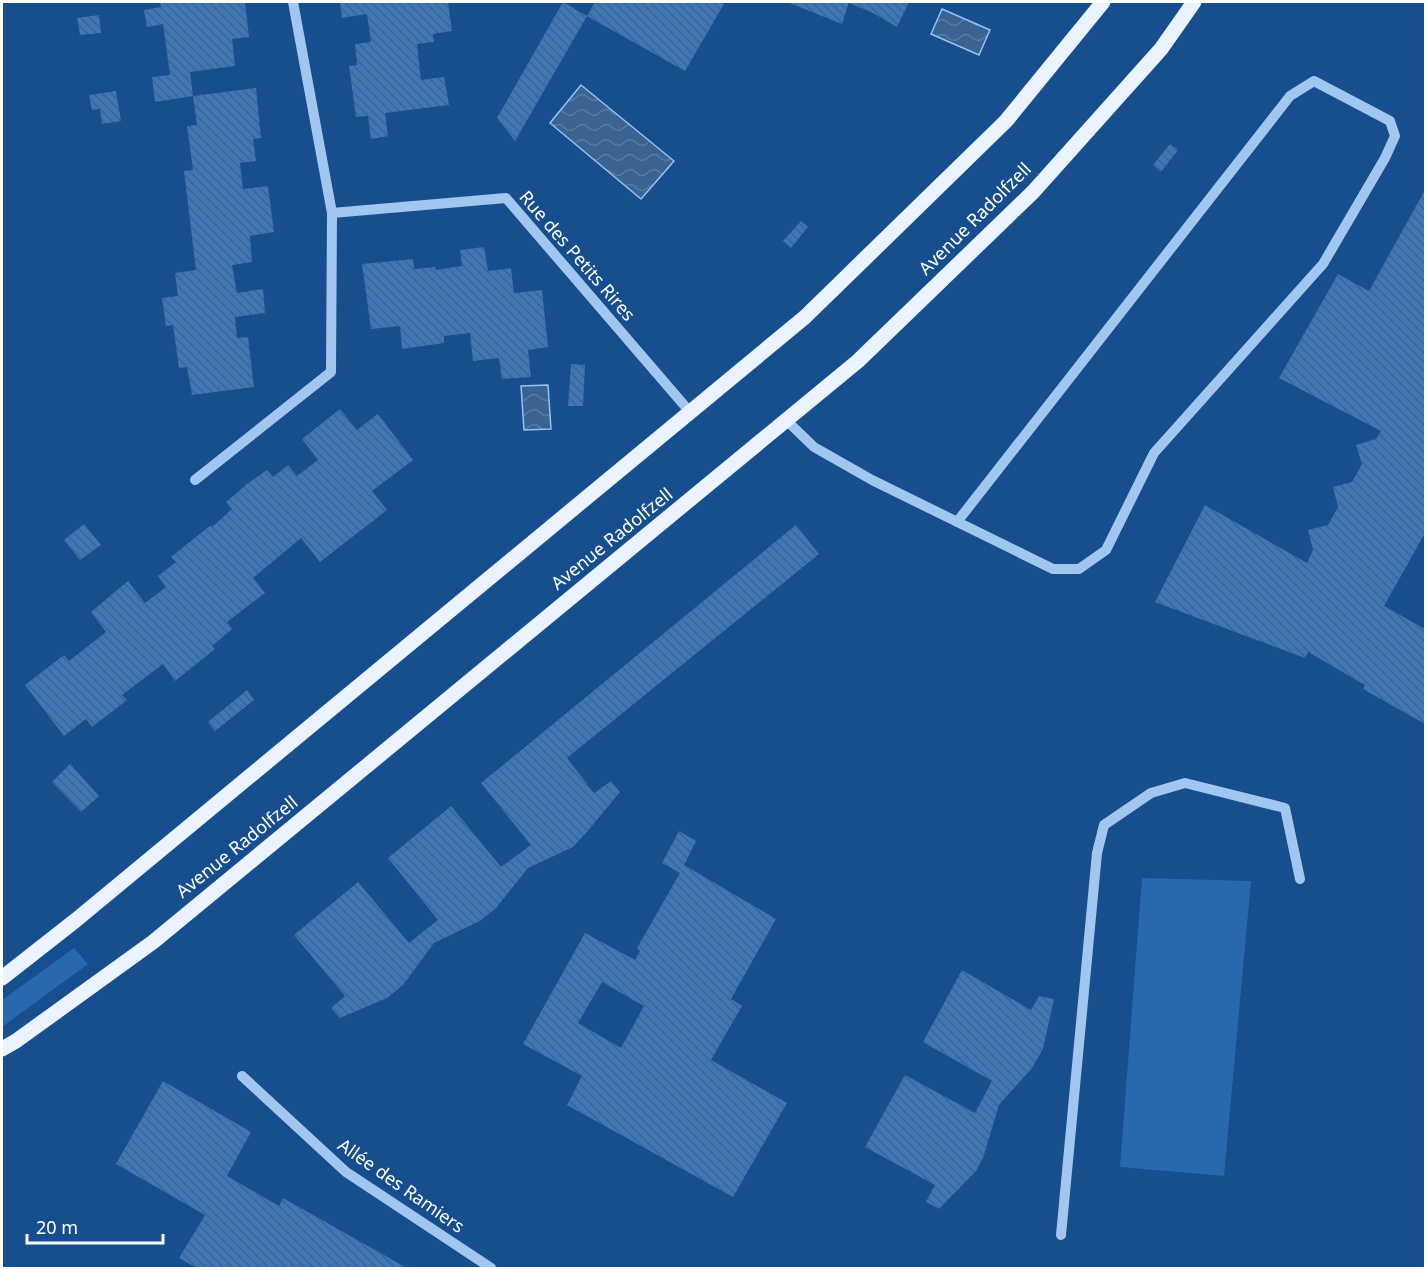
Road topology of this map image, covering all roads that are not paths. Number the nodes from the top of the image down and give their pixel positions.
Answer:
1 (293, 2) edge
2 (1103, 2) edge
3 (1194, 2) edge
4 (332, 213) junction
5 (690, 412) junction
6 (786, 420) junction
7 (195, 480) dead end
8 (957, 522) junction
9 (1300, 879) dead end
10 (2, 978) edge
11 (2, 1049) edge
12 (242, 1076) dead end
13 (1061, 1235) dead end
14 (491, 1269) edge

1 - 4 street
2 - 5 main road
3 - 6 main road, Avenue Radolfzell
4 - 5 street, Rue des Petits Rires
4 - 7 street
5 - 10 main road
6 - 8 street
6 - 11 main road, Avenue Radolfzell
8 - 8 street
9 - 13 street
12 - 14 street, Allée des Ramiers

